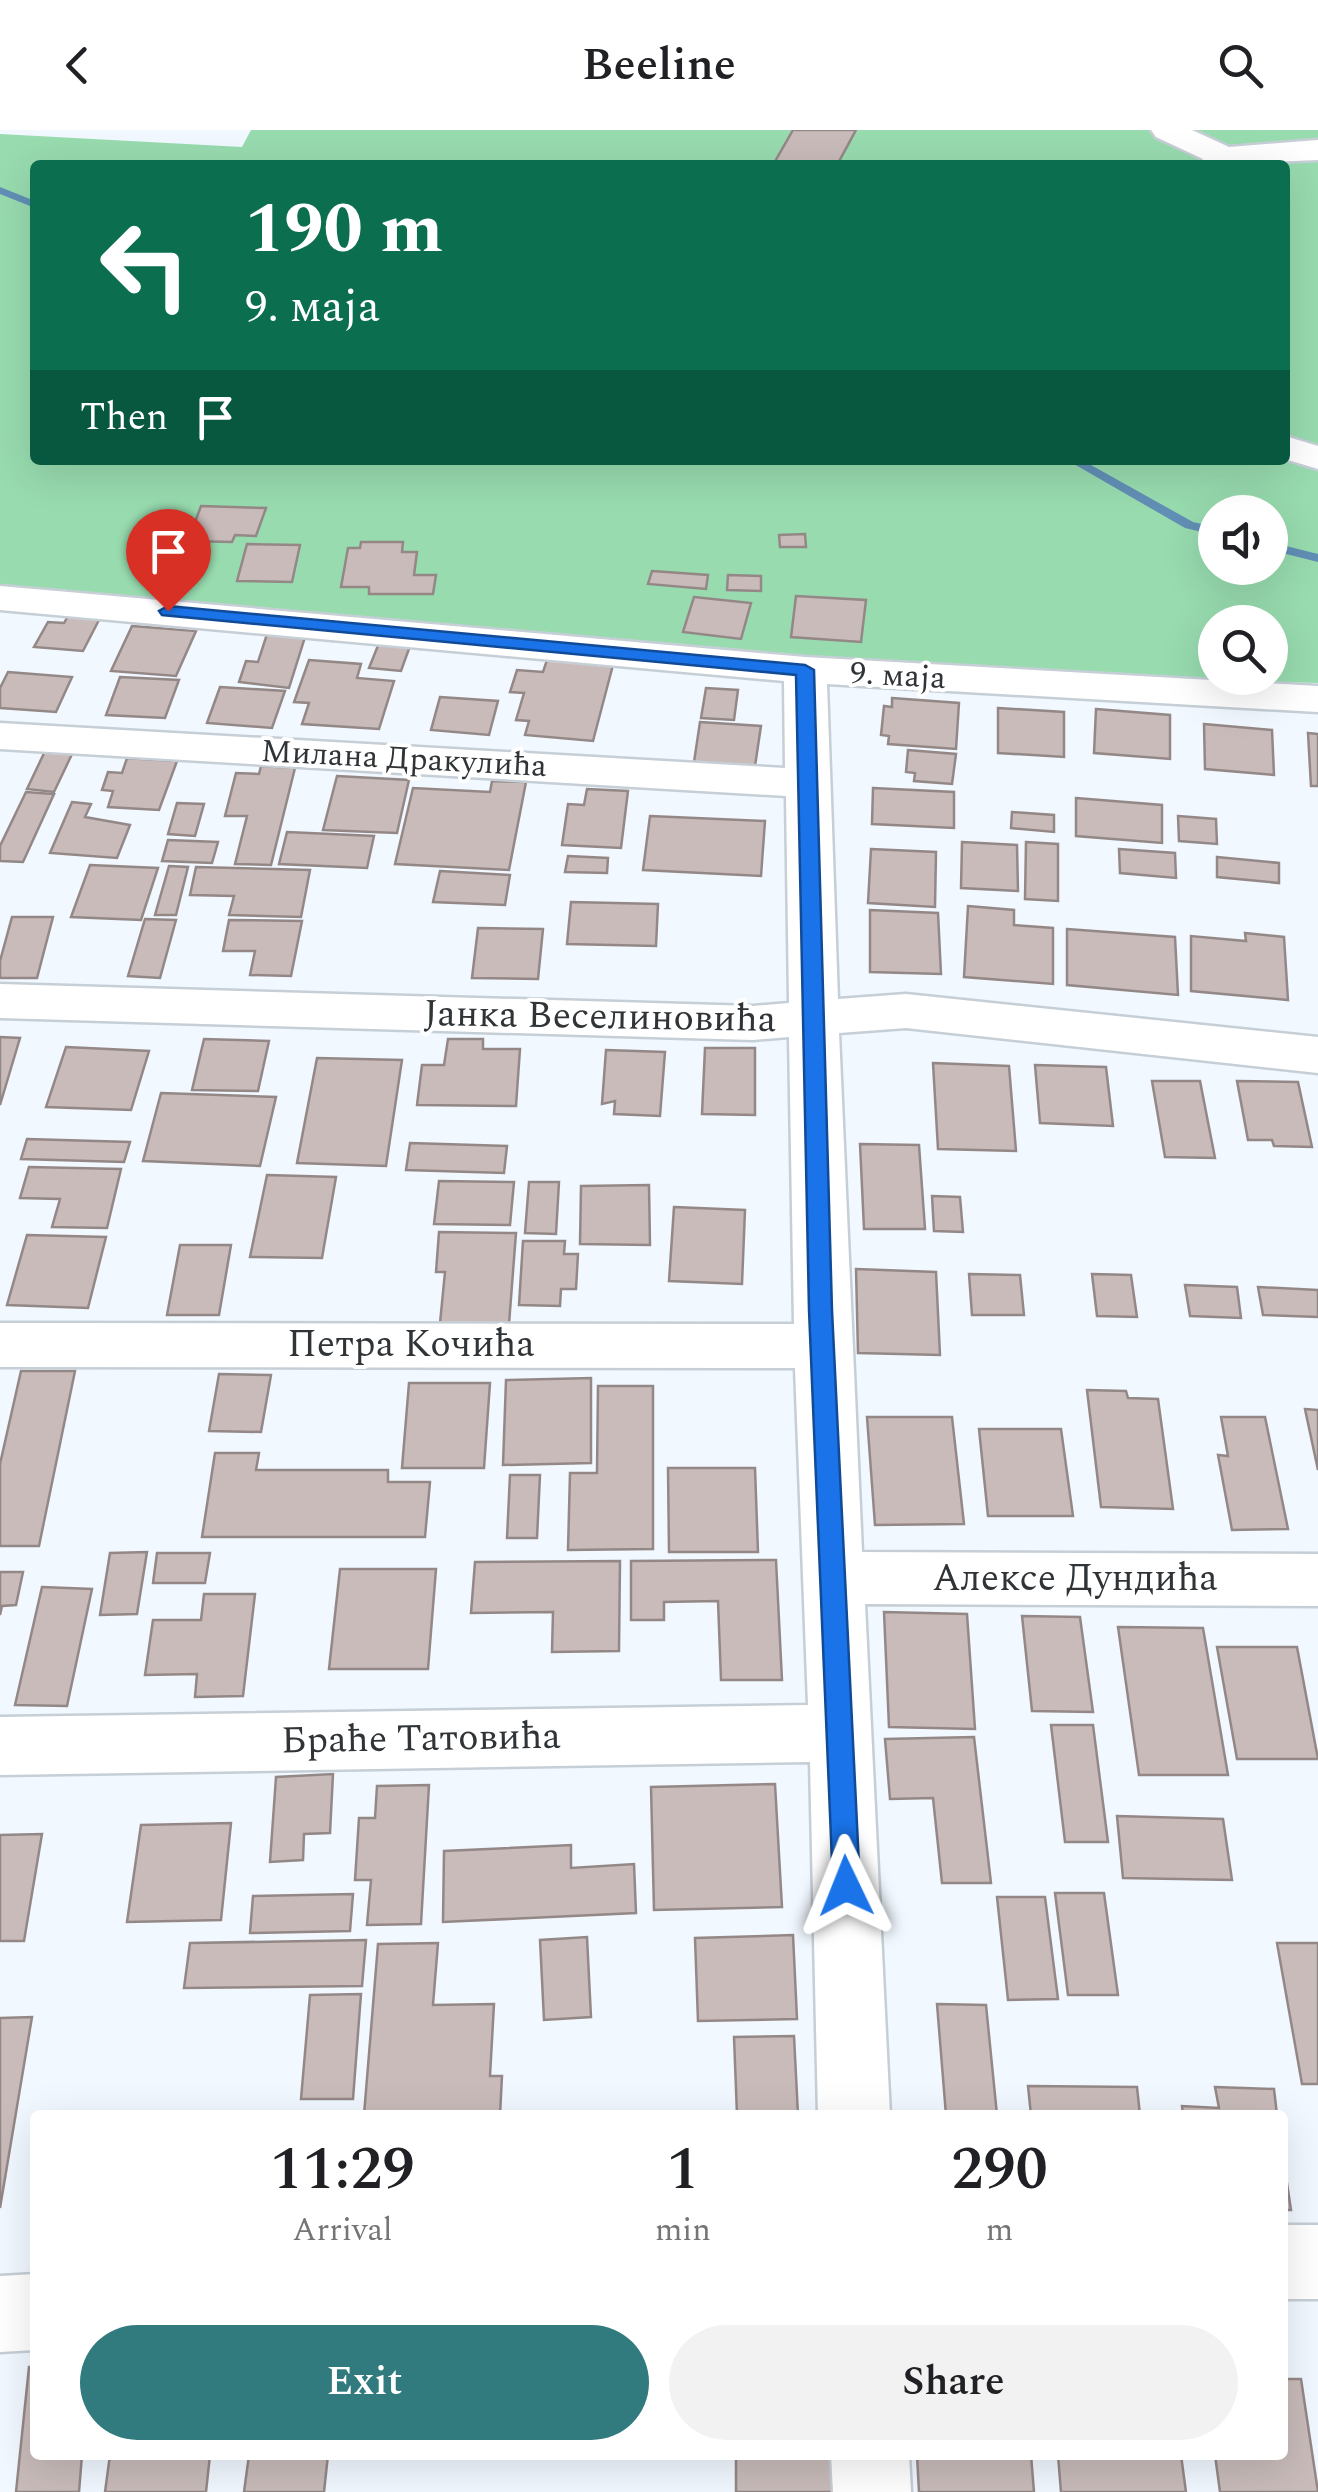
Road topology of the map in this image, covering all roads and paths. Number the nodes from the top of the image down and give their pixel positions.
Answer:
1 (1166, 130) edge
2 (1318, 150) edge
3 (1218, 160) edge
4 (1229, 160) edge
5 (1290, 449) edge
6 (1318, 458) edge
7 (0, 598) edge
8 (805, 670) junction
9 (1318, 699) edge
10 (0, 736) edge
11 (807, 783) junction
12 (0, 1001) edge
13 (812, 1021) junction
14 (1318, 1055) edge
15 (0, 1345) edge
16 (822, 1346) junction
17 (832, 1578) junction
18 (1318, 1580) edge
19 (841, 1732) junction
20 (0, 1746) edge
21 (854, 2110) edge
22 (1288, 2262) edge
23 (1318, 2262) edge
24 (30, 2312) edge
25 (0, 2314) edge
26 (870, 2460) edge
27 (872, 2492) edge

1 - 3 street
2 - 4 street
5 - 6 street
7 - 8 street, 9. маја
8 - 9 street, 9. маја
8 - 11 street
10 - 11 street, Милана Дракулића
11 - 13 street
12 - 13 street, Јанка Веселиновића
13 - 14 street, Јанка Веселиновића
13 - 16 street
15 - 16 street, Петра Кочића
16 - 17 street
17 - 18 street, Алексе Дундића
17 - 19 street
19 - 20 street, Браће Татовића
19 - 21 street
22 - 23 street
24 - 25 street
26 - 27 street

